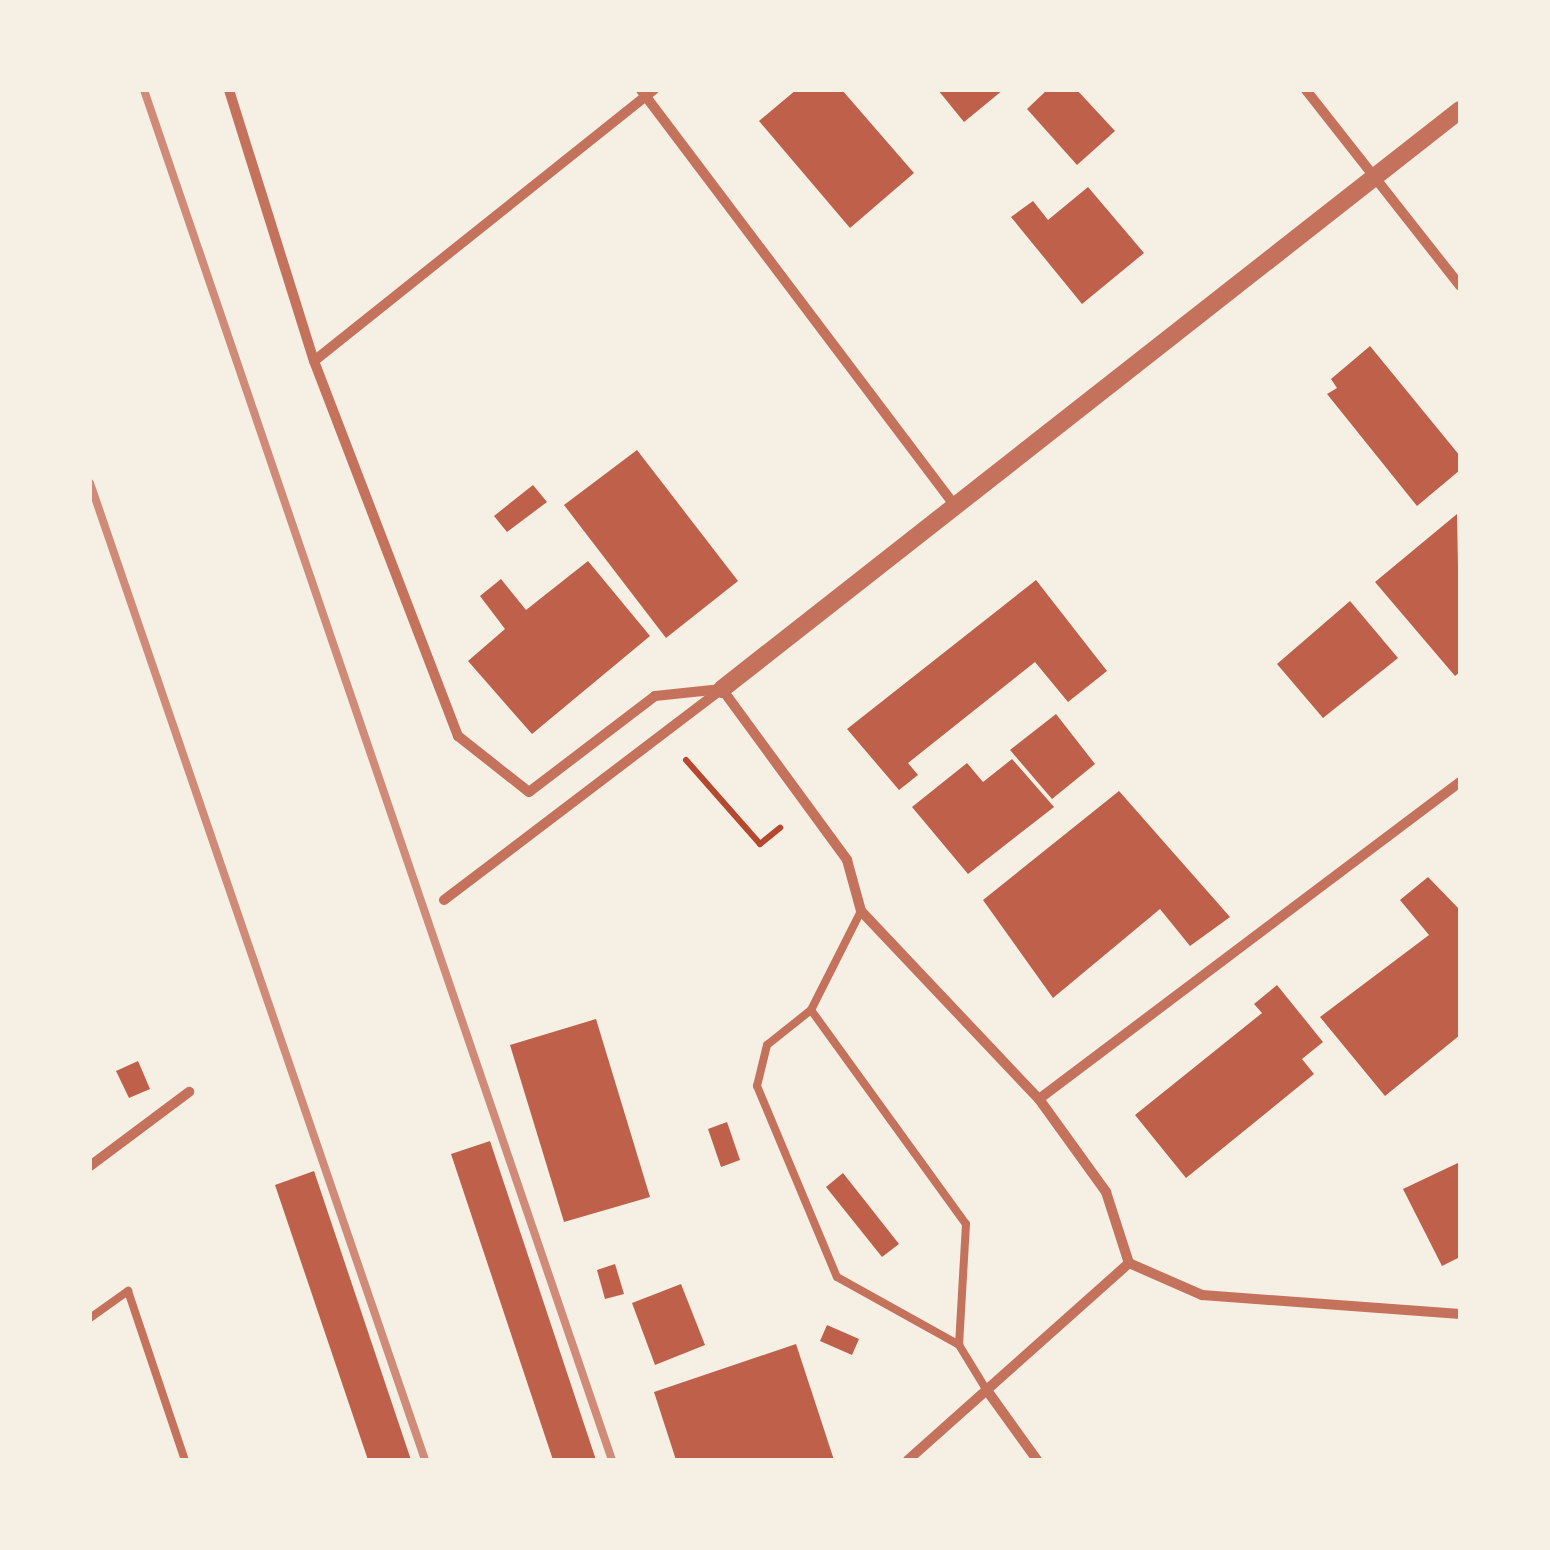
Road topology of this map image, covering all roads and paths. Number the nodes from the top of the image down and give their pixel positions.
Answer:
1 (229, 90) edge
2 (1306, 90) edge
3 (647, 92) edge
4 (1460, 110) edge
5 (1374, 177) junction
6 (1460, 286) edge
7 (314, 361) junction
8 (955, 506) junction
9 (722, 689) junction
10 (669, 760) dead end
11 (1460, 782) edge
12 (806, 809) junction
13 (444, 900) dead end
14 (861, 911) junction
15 (812, 1010) junction
16 (189, 1092) dead end
17 (1039, 1099) junction
18 (90, 1166) edge
19 (1129, 1263) junction
20 (1460, 1314) edge
21 (90, 1318) edge
22 (959, 1345) junction
23 (986, 1390) junction
24 (185, 1460) edge
25 (908, 1460) edge
26 (1037, 1460) edge

1 - 7 street
2 - 5 street
3 - 7 street
3 - 8 street
4 - 5 street
5 - 6 street
5 - 8 street
7 - 9 street
8 - 9 street
9 - 12 street
9 - 13 street
10 - 12 path
11 - 17 street
12 - 14 street
14 - 15 lane
14 - 17 street
15 - 22 lane
15 - 22 lane
16 - 18 street
17 - 19 street
19 - 20 street
19 - 23 street
21 - 24 lane
22 - 23 lane
23 - 25 street
23 - 26 street

